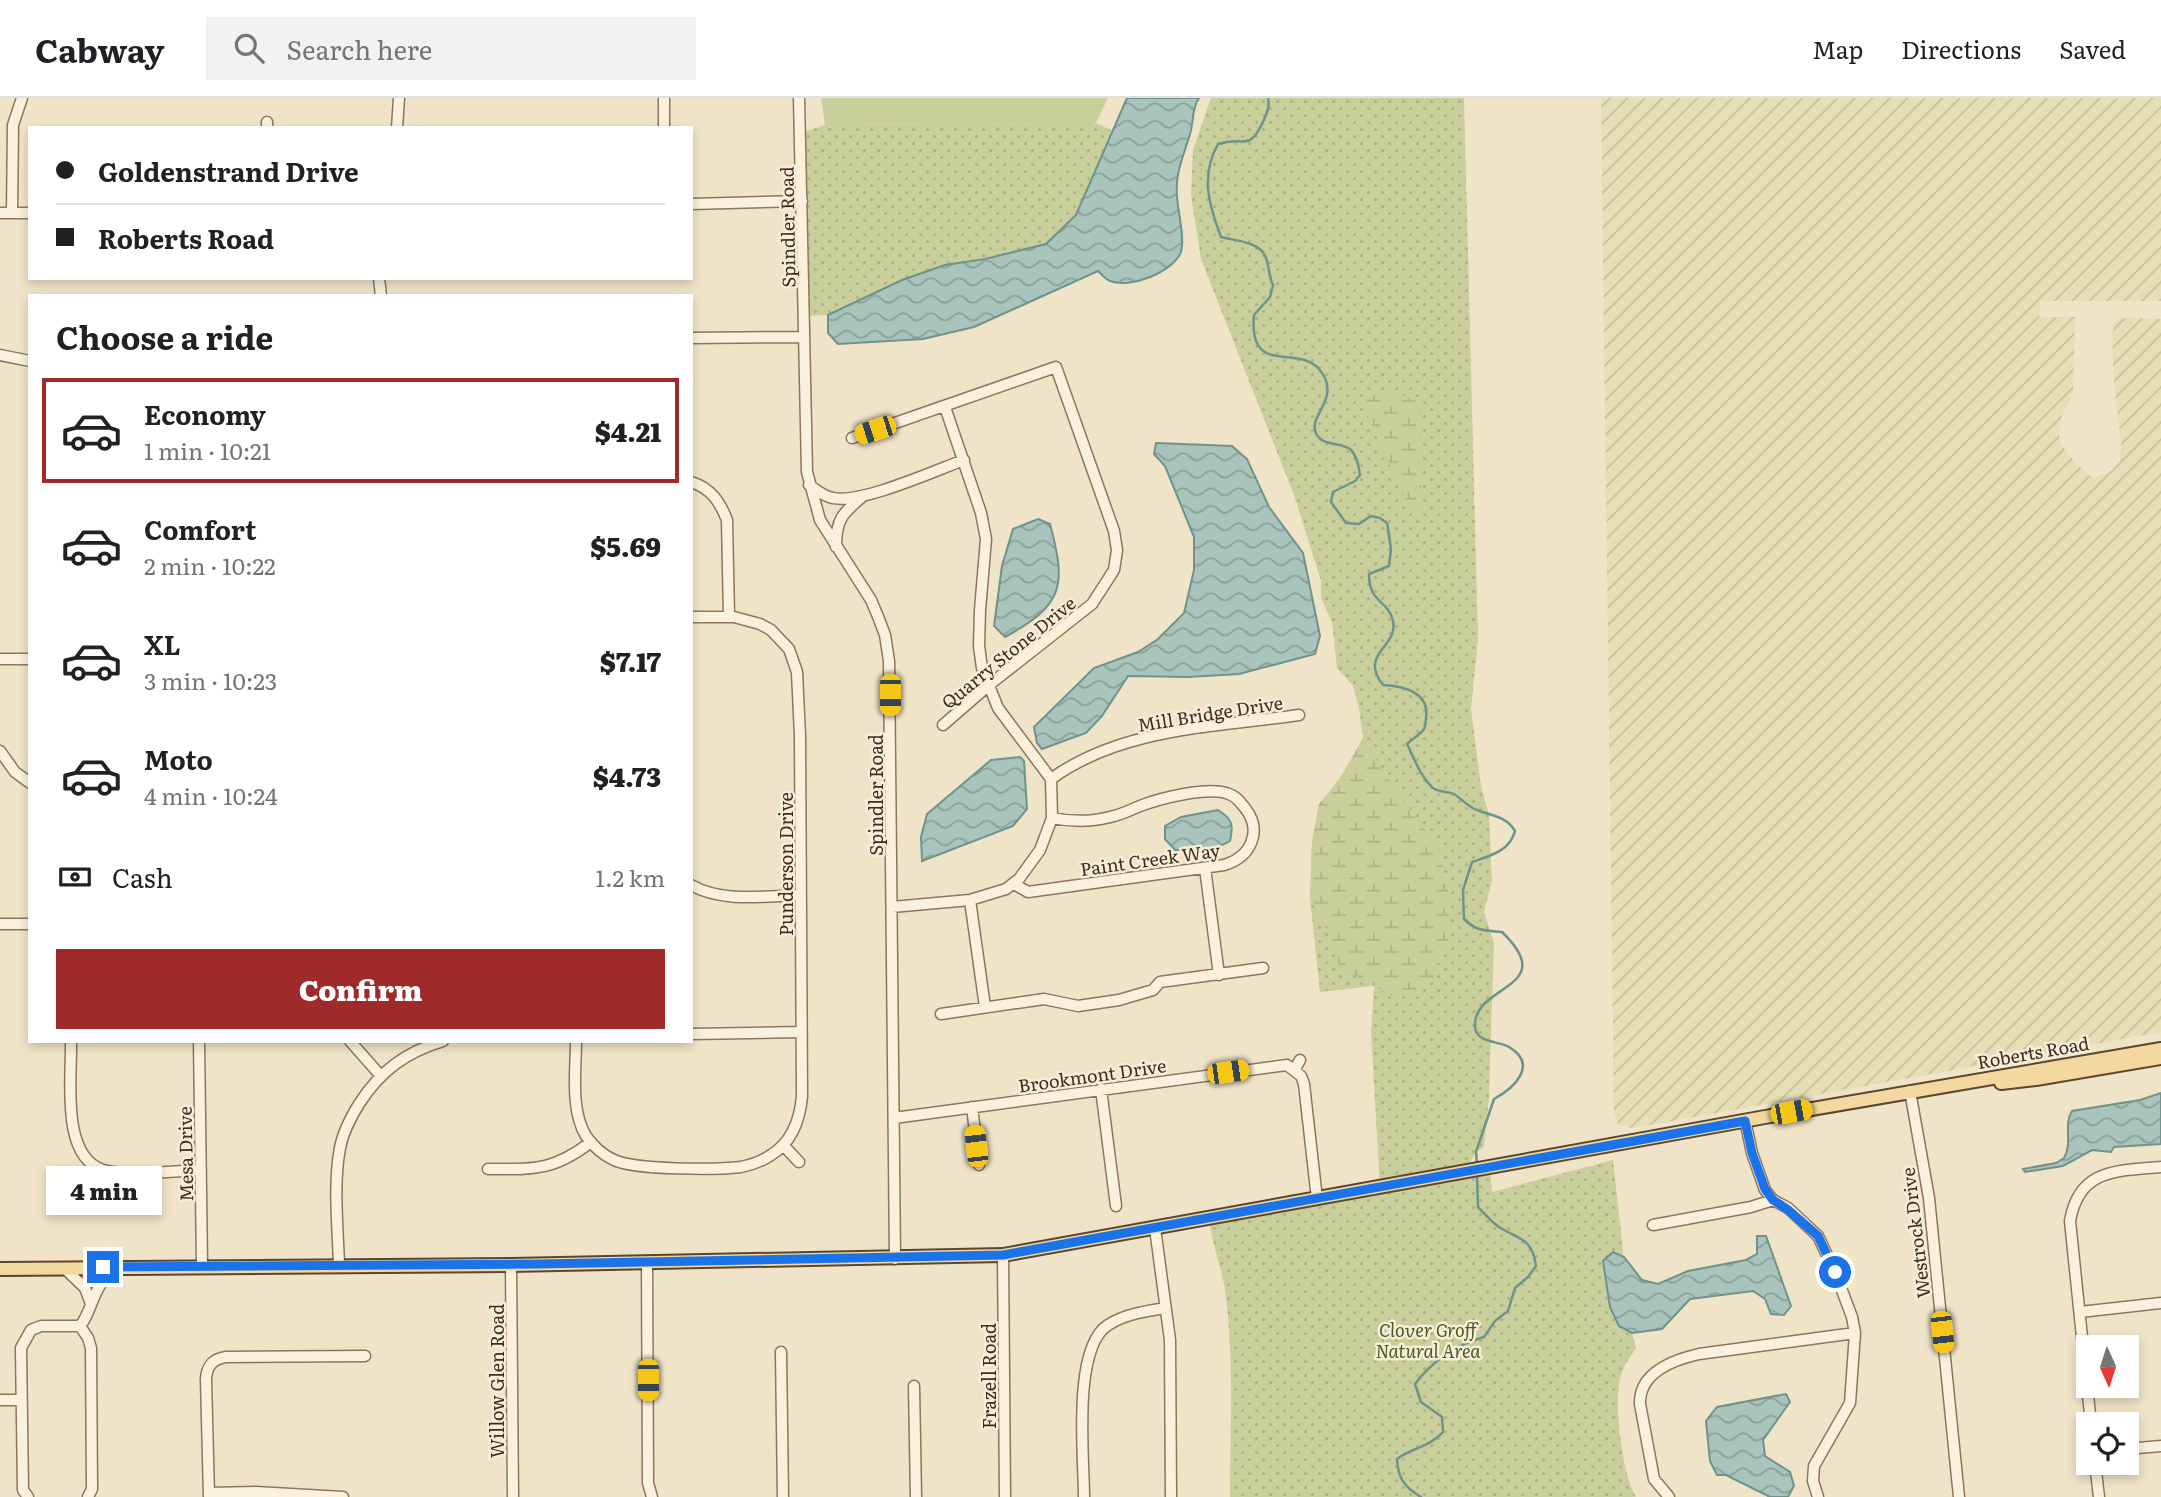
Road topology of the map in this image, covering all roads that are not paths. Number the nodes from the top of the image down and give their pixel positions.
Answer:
1 (22, 98) edge
2 (398, 98) edge
3 (664, 98) edge
4 (799, 98) edge
5 (397, 126) edge
6 (664, 126) edge
7 (802, 201) junction
8 (693, 204) edge
9 (0, 213) edge
10 (12, 213) junction
11 (28, 213) edge
12 (804, 337) junction
13 (693, 338) edge
14 (0, 355) edge
15 (28, 361) edge
16 (945, 407) junction
17 (852, 438) dead end
18 (964, 460) junction
19 (693, 482) edge
20 (809, 485) junction
21 (863, 495) junction
22 (836, 547) junction
23 (693, 617) edge
24 (729, 617) junction
25 (0, 659) edge
26 (28, 659) edge
27 (989, 685) junction
28 (1298, 715) dead end
29 (943, 725) dead end
30 (0, 751) edge
31 (1051, 779) junction
32 (28, 782) edge
33 (1052, 818) junction
34 (1205, 868) junction
35 (1014, 884) junction
36 (693, 886) edge
37 (801, 895) junction
38 (971, 900) junction
39 (892, 907) junction
40 (0, 924) edge
41 (28, 924) edge
42 (1263, 968) dead end
43 (1219, 975) junction
44 (985, 1007) junction
45 (941, 1014) dead end
46 (802, 1032) junction
47 (693, 1034) edge
48 (71, 1043) edge
49 (199, 1043) edge
50 (352, 1043) edge
51 (438, 1043) edge
52 (576, 1043) edge
53 (2161, 1049) edge
54 (2161, 1058) edge
55 (380, 1075) junction
56 (1101, 1089) junction
57 (1910, 1091) junction
58 (972, 1107) junction
59 (894, 1118) junction
60 (1745, 1121) junction
61 (591, 1142) junction
62 (783, 1145) junction
63 (799, 1161) dead end
64 (979, 1165) dead end
65 (2161, 1167) edge
66 (488, 1169) dead end
67 (201, 1170) junction
68 (1317, 1199) junction
69 (1773, 1200) junction
70 (1116, 1206) dead end
71 (1653, 1225) dead end
72 (1155, 1228) junction
73 (1003, 1255) junction
74 (895, 1259) junction
75 (648, 1263) junction
76 (511, 1265) junction
77 (202, 1266) junction
78 (339, 1266) junction
79 (63, 1267) junction
80 (123, 1267) junction
81 (0, 1269) edge
82 (2161, 1303) edge
83 (91, 1304) junction
84 (1165, 1308) junction
85 (2080, 1312) junction
86 (80, 1326) junction
87 (1855, 1333) junction
88 (781, 1352) dead end
89 (365, 1356) dead end
90 (914, 1386) dead end
91 (0, 1400) edge
92 (21, 1400) junction
93 (2090, 1412) edge
94 (2161, 1446) edge
95 (2139, 1448) edge
96 (2096, 1475) edge
97 (209, 1495) edge
98 (27, 1497) edge
99 (88, 1497) edge
100 (343, 1497) edge
101 (513, 1497) edge
102 (652, 1497) edge
103 (783, 1497) edge
104 (916, 1497) edge
105 (1005, 1497) edge
106 (1084, 1497) edge
107 (1171, 1497) edge
108 (1669, 1497) edge
109 (1818, 1497) edge
110 (1959, 1497) edge
111 (2099, 1497) edge

1 - 10 street
2 - 5 street
3 - 6 street
4 - 7 street, Spindler Road
7 - 8 street
7 - 12 street, Spindler Road
9 - 10 street
10 - 11 street
12 - 13 street
12 - 20 street, Spindler Road
14 - 15 street
16 - 17 street
16 - 18 street
16 - 27 street, Quarry Stone Drive
18 - 21 street
18 - 27 street
19 - 24 street
20 - 21 street
20 - 22 street, Spindler Road
21 - 22 street
22 - 39 street, Spindler Road
23 - 24 street, Punderson Drive
24 - 37 street, Punderson Drive
25 - 26 street
27 - 29 street, Quarry Stone Drive
27 - 31 street
28 - 31 street, Mill Bridge Drive
30 - 32 street
31 - 33 street
33 - 34 street, Paint Creek Way
33 - 35 street
34 - 35 street, Paint Creek Way
34 - 43 street
35 - 38 street
36 - 37 street
37 - 46 street, Punderson Drive
38 - 39 street
38 - 44 street
39 - 59 street, Spindler Road
40 - 41 street
42 - 43 street
43 - 44 street
44 - 45 street
46 - 47 street
46 - 62 street, Punderson Drive
48 - 67 street
49 - 67 street, Mesa Drive
50 - 55 street
51 - 55 street
52 - 61 street
53 - 57 main road, Roberts Road
54 - 57 main road, Roberts Road
55 - 78 street
56 - 58 street, Brookmont Drive
56 - 68 street, Brookmont Drive
56 - 70 street
57 - 60 main road, Roberts Road
57 - 110 street, Westrock Drive
58 - 59 street, Brookmont Drive
58 - 64 street
59 - 74 street, Spindler Road
60 - 68 main road, Roberts Road
60 - 69 street
61 - 62 street
61 - 66 street
62 - 63 street
65 - 85 street
67 - 77 street, Mesa Drive
68 - 72 main road, Roberts Road
69 - 71 street
69 - 87 street
72 - 73 main road, Roberts Road
72 - 84 street
73 - 74 main road, Roberts Road
73 - 105 street, Frazell Road
74 - 75 main road, Roberts Road
75 - 76 main road, Roberts Road
75 - 102 street
76 - 78 main road, Roberts Road
76 - 101 street, Willow Glen Road
77 - 78 main road, Roberts Road
77 - 80 main road, Roberts Road
79 - 80 main road, Roberts Road
79 - 81 main road, Roberts Road
79 - 83 street
80 - 83 street
82 - 85 street
83 - 86 street
84 - 106 street
84 - 107 street
85 - 93 street
86 - 92 street
86 - 99 street
87 - 108 street
87 - 109 street
88 - 103 street
89 - 97 street
90 - 104 street
91 - 92 street
92 - 98 street
94 - 95 street
96 - 111 street
97 - 100 street

